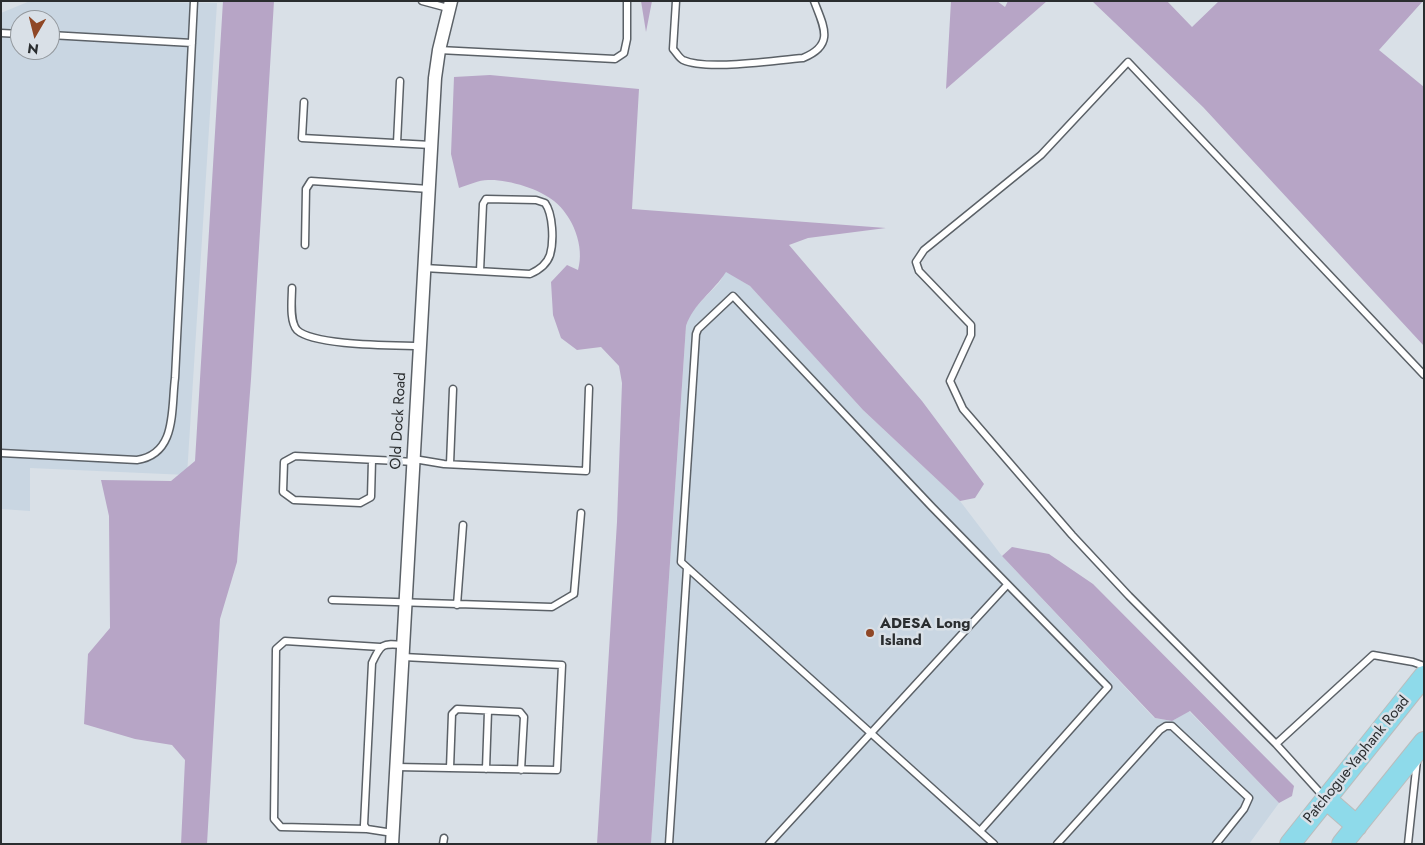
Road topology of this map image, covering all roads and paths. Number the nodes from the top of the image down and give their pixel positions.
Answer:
1 (194, 1) edge
2 (422, 1) edge
3 (627, 1) edge
4 (676, 1) edge
5 (814, 1) edge
6 (449, 5) edge
7 (60, 36) edge
8 (192, 43) junction
9 (439, 50) junction
10 (400, 80) dead end
11 (304, 102) dead end
12 (397, 143) junction
13 (431, 145) junction
14 (429, 189) junction
15 (304, 245) dead end
16 (424, 268) junction
17 (480, 271) junction
18 (292, 288) dead end
19 (420, 346) junction
20 (1424, 376) edge
21 (589, 388) dead end
22 (453, 389) dead end
23 (1, 453) edge
24 (372, 460) junction
25 (414, 461) junction
26 (450, 464) junction
27 (581, 513) dead end
28 (463, 526) dead end
29 (687, 568) junction
30 (1007, 585) junction
31 (332, 600) dead end
32 (406, 604) junction
33 (457, 605) junction
34 (380, 647) junction
35 (403, 651) junction
36 (1424, 666) edge
37 (1424, 676) edge
38 (488, 711) junction
39 (872, 733) junction
40 (1276, 744) junction
41 (1421, 746) edge
42 (396, 767) junction
43 (450, 768) junction
44 (486, 769) junction
45 (521, 770) junction
46 (1326, 799) junction
47 (1357, 826) junction
48 (367, 829) junction
49 (980, 831) junction
50 (392, 838) edge
51 (669, 844) edge
52 (770, 844) edge
53 (994, 844) edge
54 (1057, 844) edge
55 (1216, 844) edge
56 (1290, 844) edge
57 (1342, 844) edge
58 (1408, 844) edge

1 - 8 lane
2 - 6 lane
3 - 9 lane
4 - 5 lane
6 - 9 street, Old Dock Road
7 - 8 lane
8 - 23 lane
9 - 13 street, Old Dock Road
10 - 12 lane
11 - 12 lane
12 - 13 lane
13 - 14 street, Old Dock Road
14 - 15 lane
14 - 16 street, Old Dock Road
16 - 17 lane
16 - 19 street, Old Dock Road
17 - 17 lane
18 - 19 lane
19 - 25 street, Old Dock Road
20 - 40 lane
21 - 26 lane
22 - 26 lane
24 - 24 lane
24 - 25 lane
25 - 26 lane
25 - 32 street, Old Dock Road
27 - 33 lane
28 - 33 lane
29 - 30 lane
29 - 39 lane
29 - 51 lane
30 - 39 lane
30 - 49 lane
31 - 32 lane
32 - 33 lane
32 - 35 street, Old Dock Road
34 - 35 lane
34 - 48 lane
34 - 48 lane
35 - 42 street, Old Dock Road
35 - 45 lane
36 - 40 lane
37 - 46 main road, Patchogue-Yaphank Road
38 - 43 lane
38 - 44 lane
38 - 45 lane
39 - 49 lane
39 - 52 lane
40 - 46 lane
41 - 47 main road
41 - 58 lane
42 - 43 lane
42 - 50 street, Old Dock Road
43 - 44 lane
44 - 45 lane
46 - 47 main road
46 - 56 main road, Patchogue-Yaphank Road
47 - 57 main road
48 - 50 lane
49 - 53 lane
54 - 55 lane

